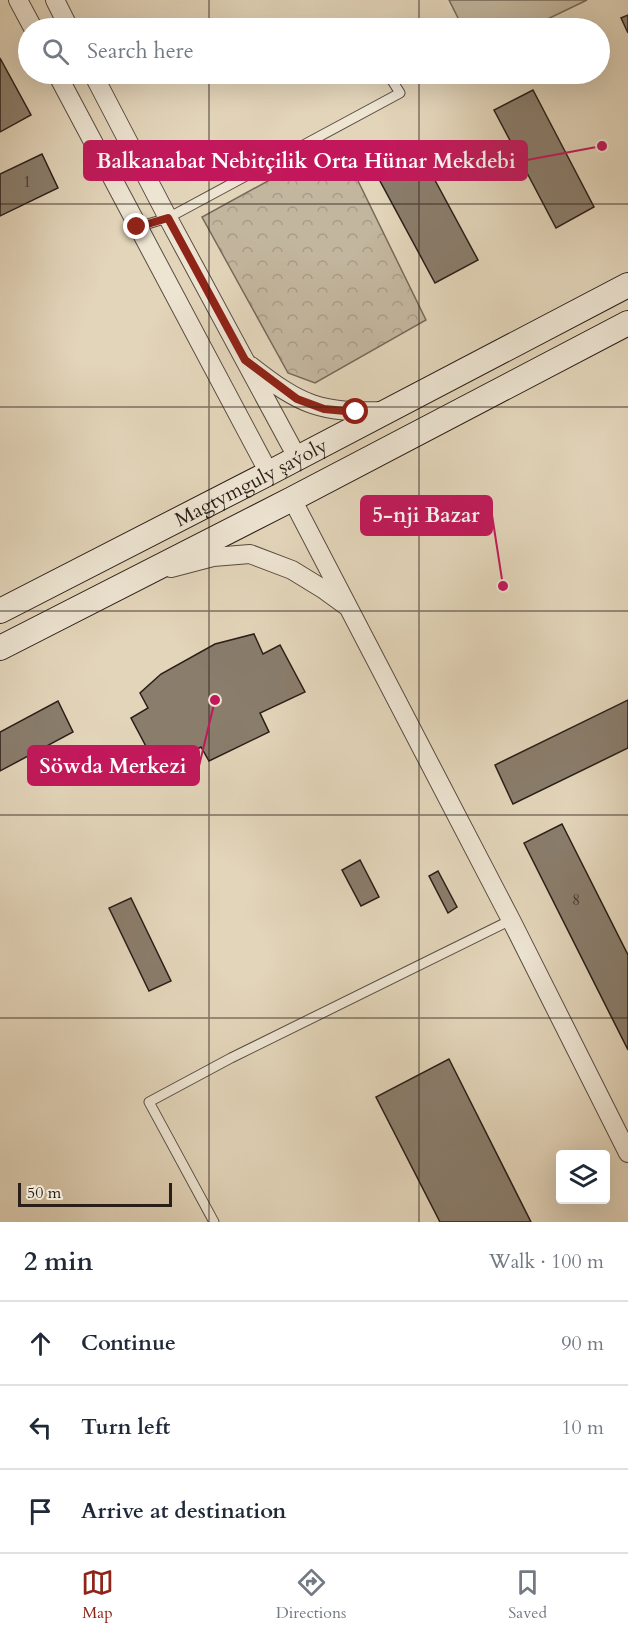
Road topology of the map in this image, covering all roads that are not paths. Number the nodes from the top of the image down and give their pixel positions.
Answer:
1 (18, 0) edge
2 (55, 0) edge
3 (28, 18) edge
4 (64, 18) edge
5 (62, 84) edge
6 (98, 84) edge
7 (394, 84) edge
8 (168, 218) junction
9 (137, 227) junction
10 (628, 285) edge
11 (628, 323) edge
12 (245, 360) junction
13 (387, 411) junction
14 (297, 457) junction
15 (269, 473) junction
16 (292, 499) junction
17 (143, 575) junction
18 (348, 607) junction
19 (0, 611) edge
20 (0, 648) edge
21 (511, 920) junction
22 (628, 1153) edge
23 (214, 1222) edge

1 - 3 street
2 - 4 street
5 - 9 street
6 - 8 street
7 - 8 lane
8 - 9 lane
8 - 12 street
9 - 15 street
10 - 13 street, Magtymguly şaýoly
11 - 16 street, Magtymguly şaýoly
12 - 13 street
12 - 14 street
13 - 14 street, Magtymguly şaýoly
14 - 15 street, Magtymguly şaýoly
15 - 19 street, Magtymguly şaýoly
16 - 17 street, Magtymguly şaýoly
16 - 18 street
17 - 18 street
17 - 20 street, Magtymguly şaýoly
18 - 21 street
21 - 22 street
21 - 23 lane

